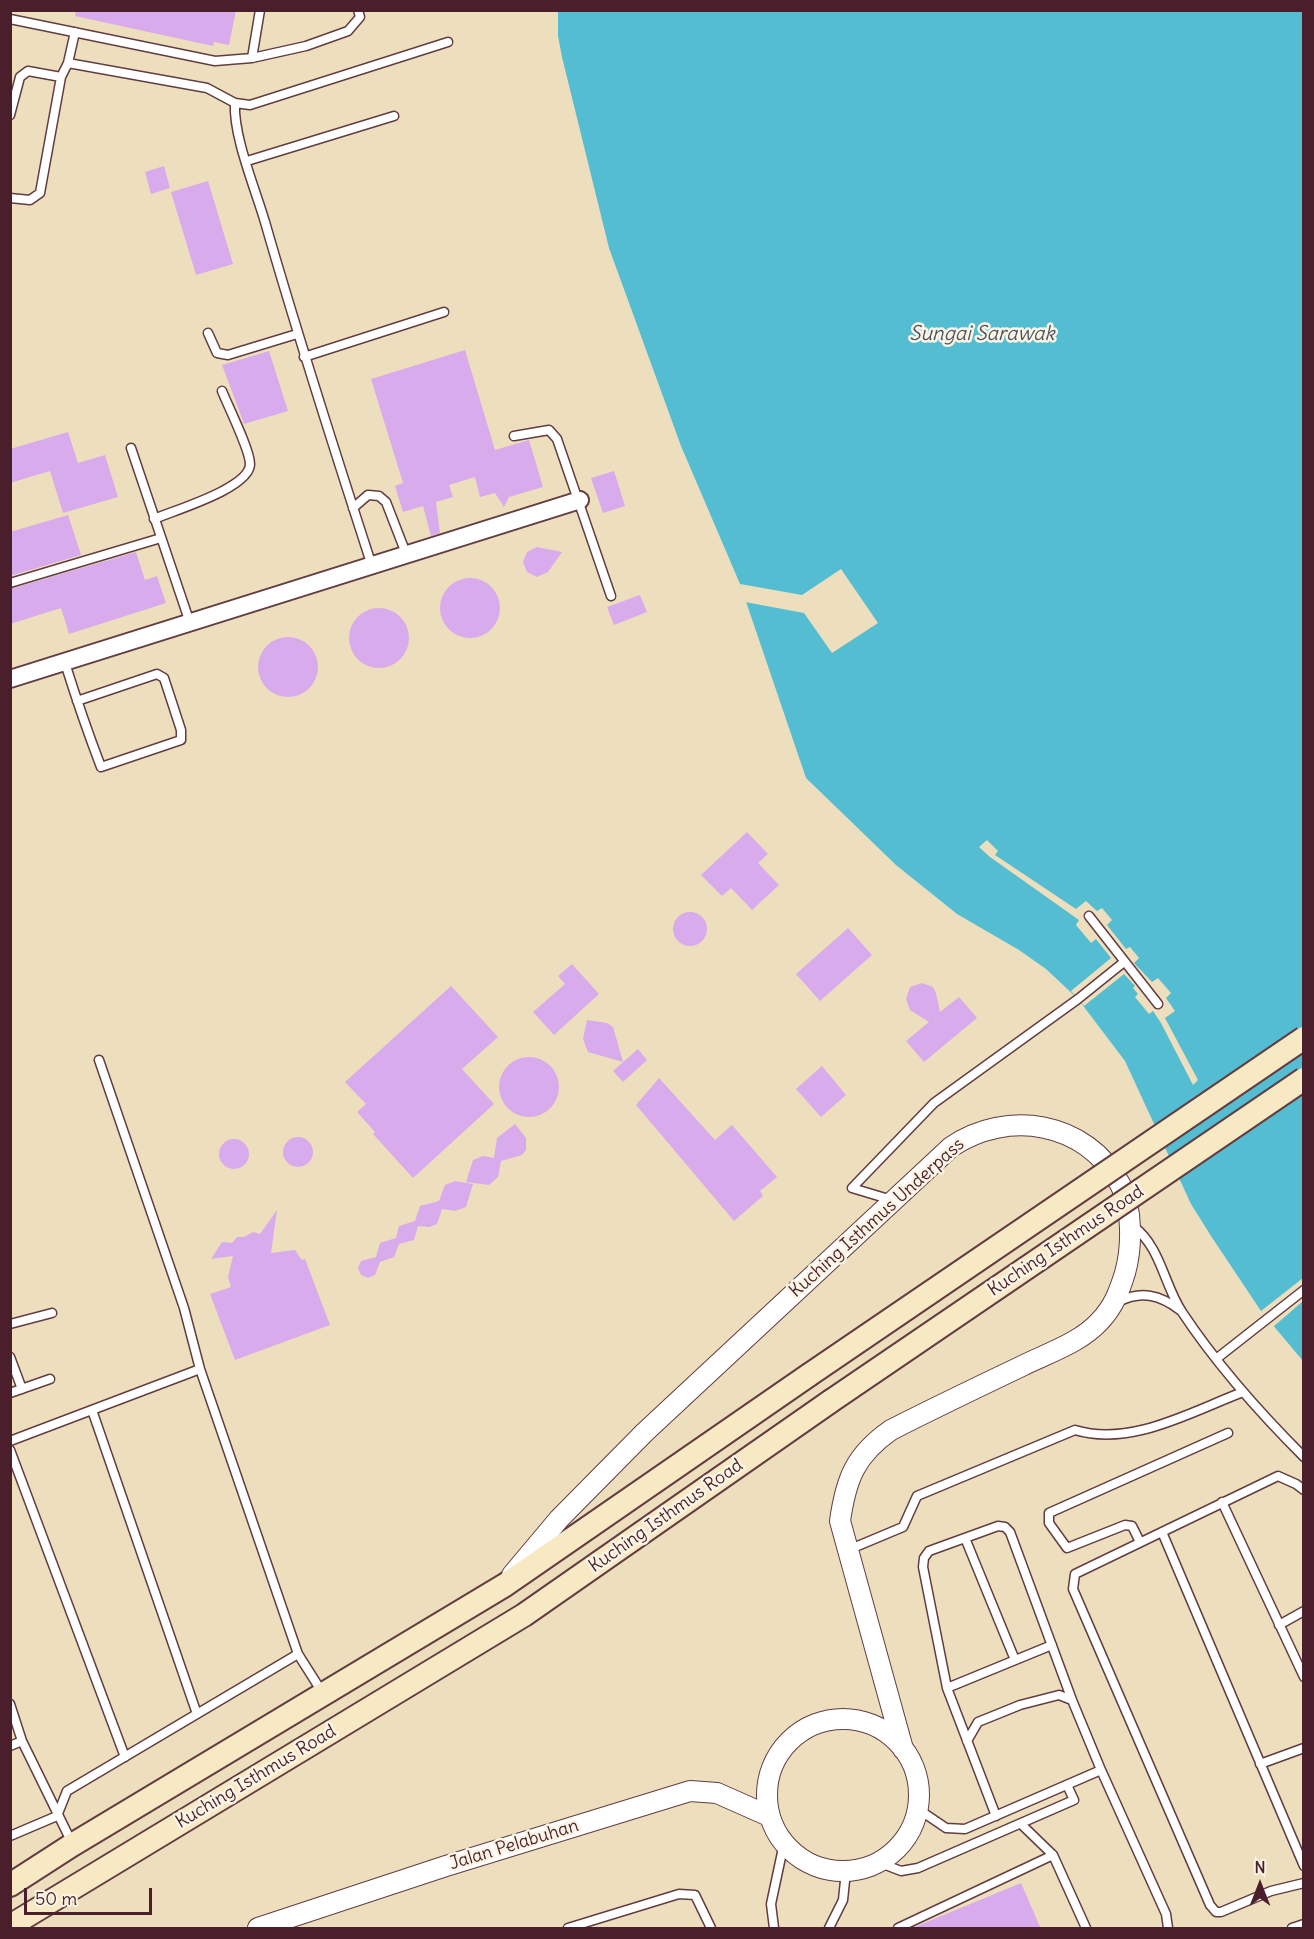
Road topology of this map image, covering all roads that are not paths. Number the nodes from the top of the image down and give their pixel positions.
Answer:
1 (260, 10) edge
2 (358, 10) edge
3 (10, 19) edge
4 (75, 32) junction
5 (448, 42) dead end
6 (252, 58) junction
7 (69, 63) junction
8 (61, 77) junction
9 (12, 100) edge
10 (235, 103) junction
11 (10, 115) edge
12 (394, 116) dead end
13 (247, 161) junction
14 (10, 198) edge
15 (444, 312) dead end
16 (208, 333) dead end
17 (297, 334) junction
18 (304, 357) junction
19 (222, 391) dead end
20 (514, 436) dead end
21 (131, 448) dead end
22 (580, 500) junction
23 (353, 508) junction
24 (154, 519) junction
25 (161, 538) junction
26 (406, 556) junction
27 (372, 567) junction
28 (10, 583) edge
29 (611, 596) dead end
30 (190, 623) junction
31 (65, 663) junction
32 (10, 679) edge
33 (77, 701) junction
34 (1089, 916) dead end
35 (1124, 962) junction
36 (1158, 1004) dead end
37 (1304, 1038) edge
38 (99, 1060) dead end
39 (1304, 1079) edge
40 (892, 1200) junction
41 (1130, 1224) junction
42 (1304, 1290) edge
43 (1114, 1304) junction
44 (1181, 1310) junction
45 (52, 1312) dead end
46 (10, 1324) edge
47 (10, 1357) edge
48 (1216, 1359) junction
49 (200, 1370) junction
50 (50, 1379) dead end
51 (22, 1389) junction
52 (1243, 1392) junction
53 (10, 1393) edge
54 (92, 1410) junction
55 (1228, 1433) dead end
56 (10, 1440) edge
57 (10, 1450) edge
58 (1304, 1457) edge
59 (1304, 1490) edge
60 (1222, 1502) junction
61 (1162, 1532) junction
62 (965, 1538) junction
63 (1140, 1542) junction
64 (848, 1550) junction
65 (505, 1585) junction
66 (1304, 1611) edge
67 (1279, 1625) junction
68 (1052, 1645) junction
69 (298, 1654) junction
70 (1015, 1660) junction
71 (1304, 1677) edge
72 (947, 1688) junction
73 (323, 1694) junction
74 (1072, 1700) junction
75 (10, 1704) edge
76 (197, 1714) junction
77 (22, 1741) junction
78 (967, 1741) junction
79 (10, 1746) edge
80 (1304, 1748) edge
81 (903, 1749) junction
82 (125, 1757) junction
83 (1260, 1764) junction
84 (1101, 1770) junction
85 (1067, 1785) junction
86 (918, 1809) junction
87 (57, 1816) junction
88 (769, 1816) junction
89 (996, 1816) junction
90 (1020, 1824) junction
91 (10, 1836) edge
92 (784, 1843) junction
93 (72, 1845) junction
94 (1053, 1855) junction
95 (878, 1862) junction
96 (1304, 1866) edge
97 (846, 1871) junction
98 (1304, 1883) edge
99 (10, 1885) edge
100 (1304, 1924) edge
101 (10, 1926) edge
102 (258, 1929) edge
103 (568, 1929) edge
104 (711, 1929) edge
105 (774, 1929) edge
106 (829, 1929) edge
107 (898, 1929) edge
108 (1086, 1929) edge
109 (1168, 1929) edge
110 (1292, 1929) edge

1 - 6 lane
2 - 6 lane
3 - 4 lane
4 - 6 lane
4 - 7 lane
5 - 10 lane
7 - 8 lane
7 - 10 lane
8 - 9 lane
8 - 14 lane
9 - 11 lane
10 - 13 lane
12 - 13 lane
13 - 17 lane
15 - 18 lane
16 - 17 lane
17 - 18 lane
18 - 23 lane
19 - 24 lane
20 - 22 lane
21 - 24 lane
22 - 26 street
22 - 29 lane
23 - 26 lane
23 - 27 lane
24 - 25 lane
25 - 28 lane
25 - 30 lane
26 - 27 street
27 - 30 street
30 - 31 street
31 - 32 street
31 - 33 lane
33 - 33 lane
34 - 35 lane
35 - 36 lane
35 - 40 lane
37 - 65 main road, Kuching Isthmus Road, bridge
38 - 49 lane
39 - 101 main road, Kuching Isthmus Road, bridge
40 - 41 street, Kuching Isthmus Underpass
40 - 65 street, Kuching Isthmus Underpass
41 - 43 street, Kuching Isthmus Underpass
41 - 44 lane
42 - 48 lane
43 - 44 lane
43 - 64 street, Kuching Isthmus Underpass
44 - 48 lane
45 - 46 lane
47 - 51 lane
48 - 52 lane
49 - 54 lane
49 - 69 lane
50 - 51 lane
51 - 53 lane
52 - 58 lane
52 - 64 lane
54 - 56 lane
54 - 76 lane
55 - 63 lane
57 - 82 lane
59 - 60 lane
60 - 61 lane
60 - 67 lane
61 - 63 lane
61 - 83 lane
62 - 68 lane
62 - 70 lane
62 - 72 lane
63 - 98 lane
64 - 81 street, Kuching Isthmus Underpass
65 - 73 main road, Kuching Isthmus Road
66 - 67 lane
67 - 71 lane
68 - 70 lane
68 - 74 lane
69 - 73 lane
69 - 76 lane
70 - 72 lane
72 - 78 lane
73 - 93 main road, Kuching Isthmus Road
74 - 78 lane
74 - 84 lane
75 - 77 lane
76 - 82 lane
77 - 79 lane
77 - 87 lane
78 - 89 lane
80 - 83 lane
81 - 86 street
81 - 88 street
82 - 87 lane
83 - 96 lane
84 - 85 lane
84 - 109 lane
85 - 89 lane
85 - 90 lane
86 - 89 lane
86 - 95 street
87 - 91 lane
87 - 93 lane
88 - 92 street
88 - 102 street, Jalan Pelabuhan
90 - 94 lane
90 - 95 lane
92 - 97 street
92 - 105 lane
93 - 99 main road, Kuching Isthmus Road
94 - 107 lane
94 - 108 lane
95 - 97 street
97 - 106 lane
100 - 110 lane
103 - 104 lane

